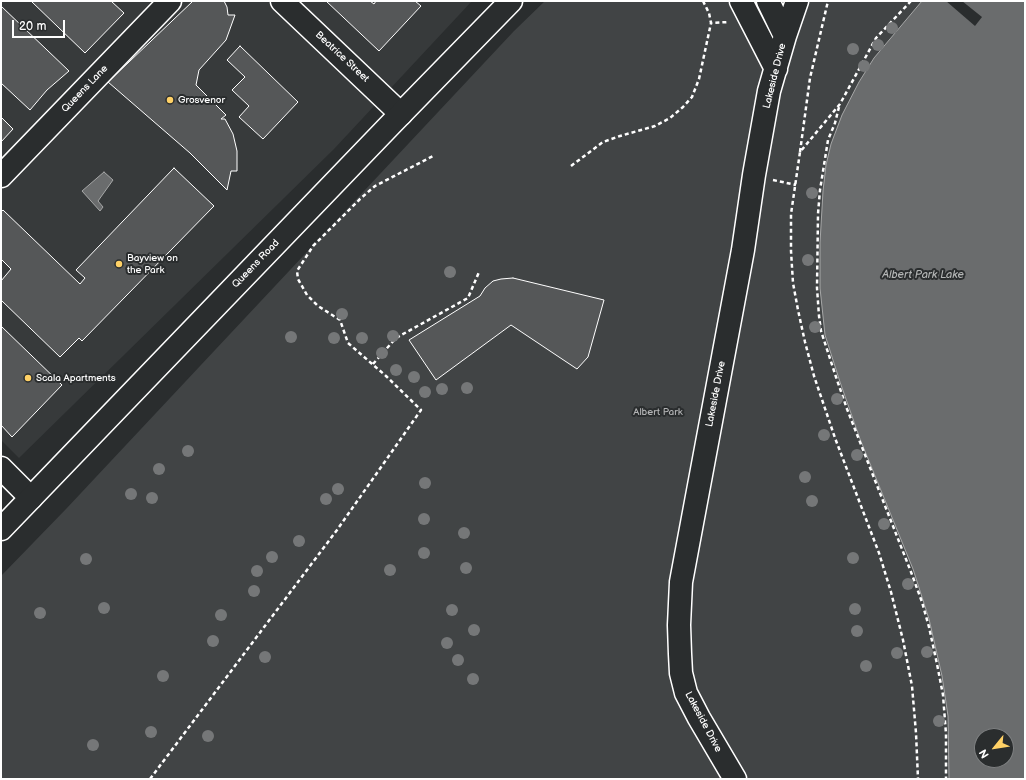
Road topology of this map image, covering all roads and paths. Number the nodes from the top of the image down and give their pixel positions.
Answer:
1 (170, 1) edge
2 (282, 1) edge
3 (511, 1) edge
4 (703, 1) edge
5 (741, 1) edge
6 (768, 1) edge
7 (797, 1) edge
8 (828, 1) edge
9 (911, 1) edge
10 (732, 22) dead end
11 (711, 23) junction
12 (785, 36) junction
13 (776, 69) junction
14 (840, 104) junction
15 (401, 114) junction
16 (800, 152) junction
17 (435, 155) dead end
18 (571, 166) dead end
19 (1, 176) edge
20 (479, 272) dead end
21 (373, 364) junction
22 (1, 468) edge
23 (31, 498) junction
24 (1, 529) edge
25 (150, 779) edge
26 (735, 779) edge
27 (918, 779) edge
28 (946, 779) edge

1 - 19 main road, Queens Lane
2 - 15 main road, Beatrice Street
3 - 15 main road, Queens Road
4 - 11 path
5 - 13 main road
6 - 12 main road
7 - 12 main road, Lakeside Drive
8 - 16 path
9 - 14 path
10 - 11 path
11 - 18 path
12 - 13 main road, Lakeside Drive
13 - 26 main road, Lakeside Drive
14 - 16 path
14 - 28 path
15 - 23 main road, Queens Road
16 - 27 path
17 - 21 path
20 - 21 path
21 - 25 path
22 - 23 main road
23 - 24 main road, Queens Road

